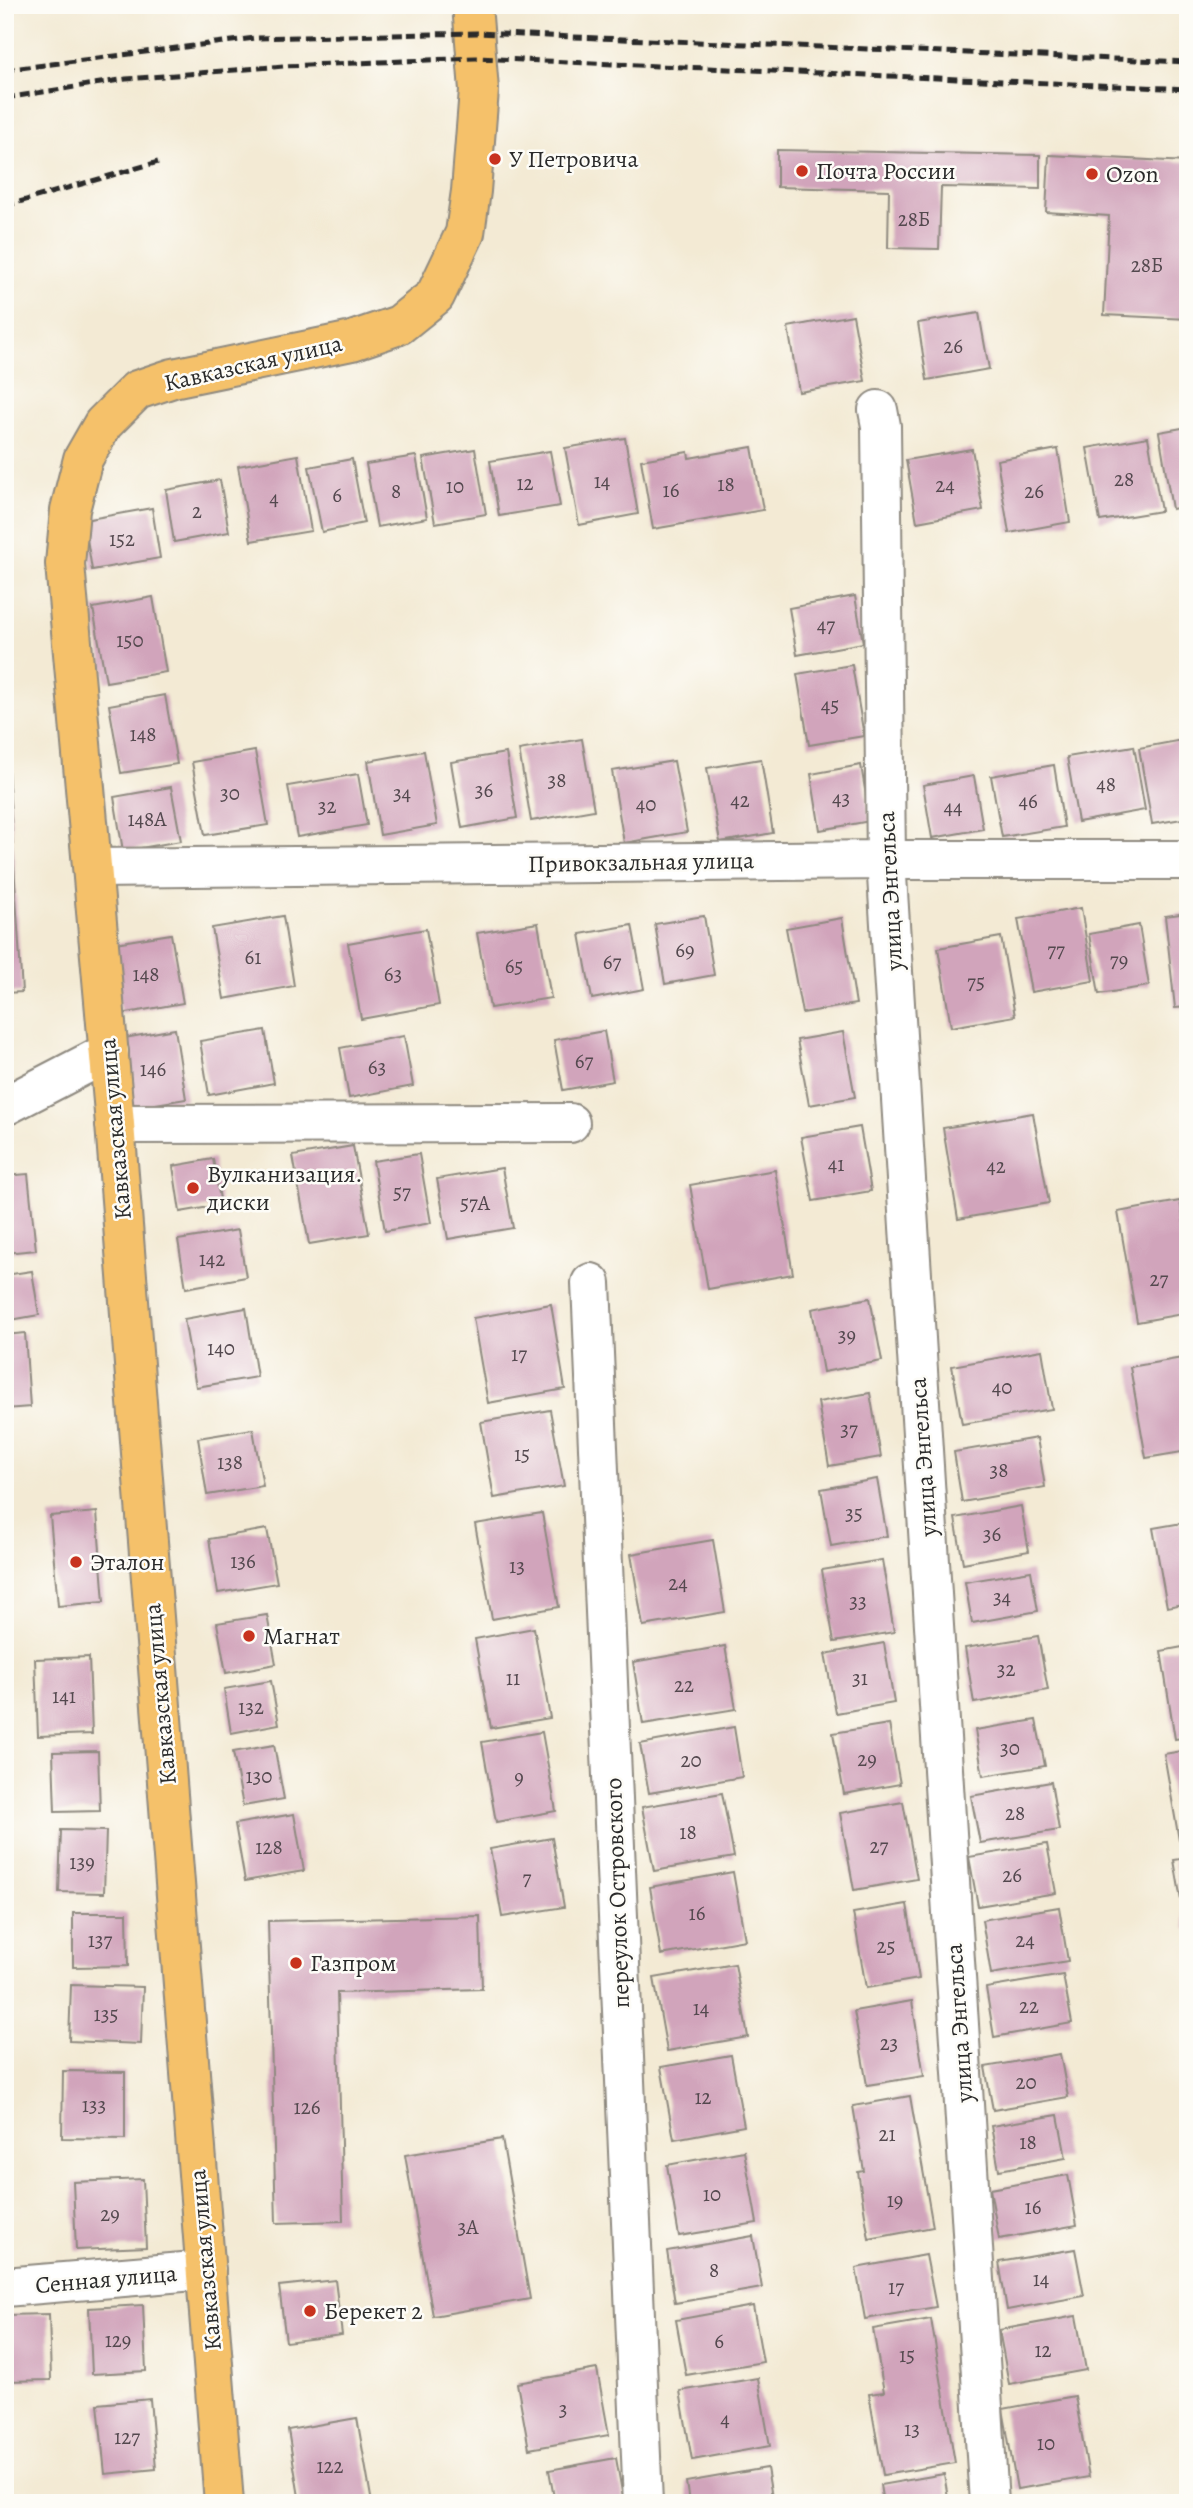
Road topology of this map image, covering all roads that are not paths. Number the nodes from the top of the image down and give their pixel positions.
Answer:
1 (472, 5) edge
2 (878, 410) dead end
3 (886, 860) junction
4 (1188, 860) edge
5 (94, 868) junction
6 (109, 1052) junction
7 (5, 1106) edge
8 (570, 1123) dead end
9 (115, 1124) junction
10 (591, 1283) dead end
11 (206, 2270) junction
12 (5, 2287) edge
13 (224, 2503) edge
14 (643, 2503) edge
15 (989, 2503) edge

1 - 5 main road, Кавказская улица
2 - 3 street, улица Энгельса
3 - 4 street, Привокзальная улица
3 - 5 street, Привокзальная улица
3 - 15 street, улица Энгельса
5 - 6 main road, Кавказская улица
6 - 7 street
6 - 9 main road, Кавказская улица
8 - 9 street
9 - 11 main road, Кавказская улица
10 - 14 street, переулок Островского
11 - 12 street, Сенная улица
11 - 13 main road, Кавказская улица

